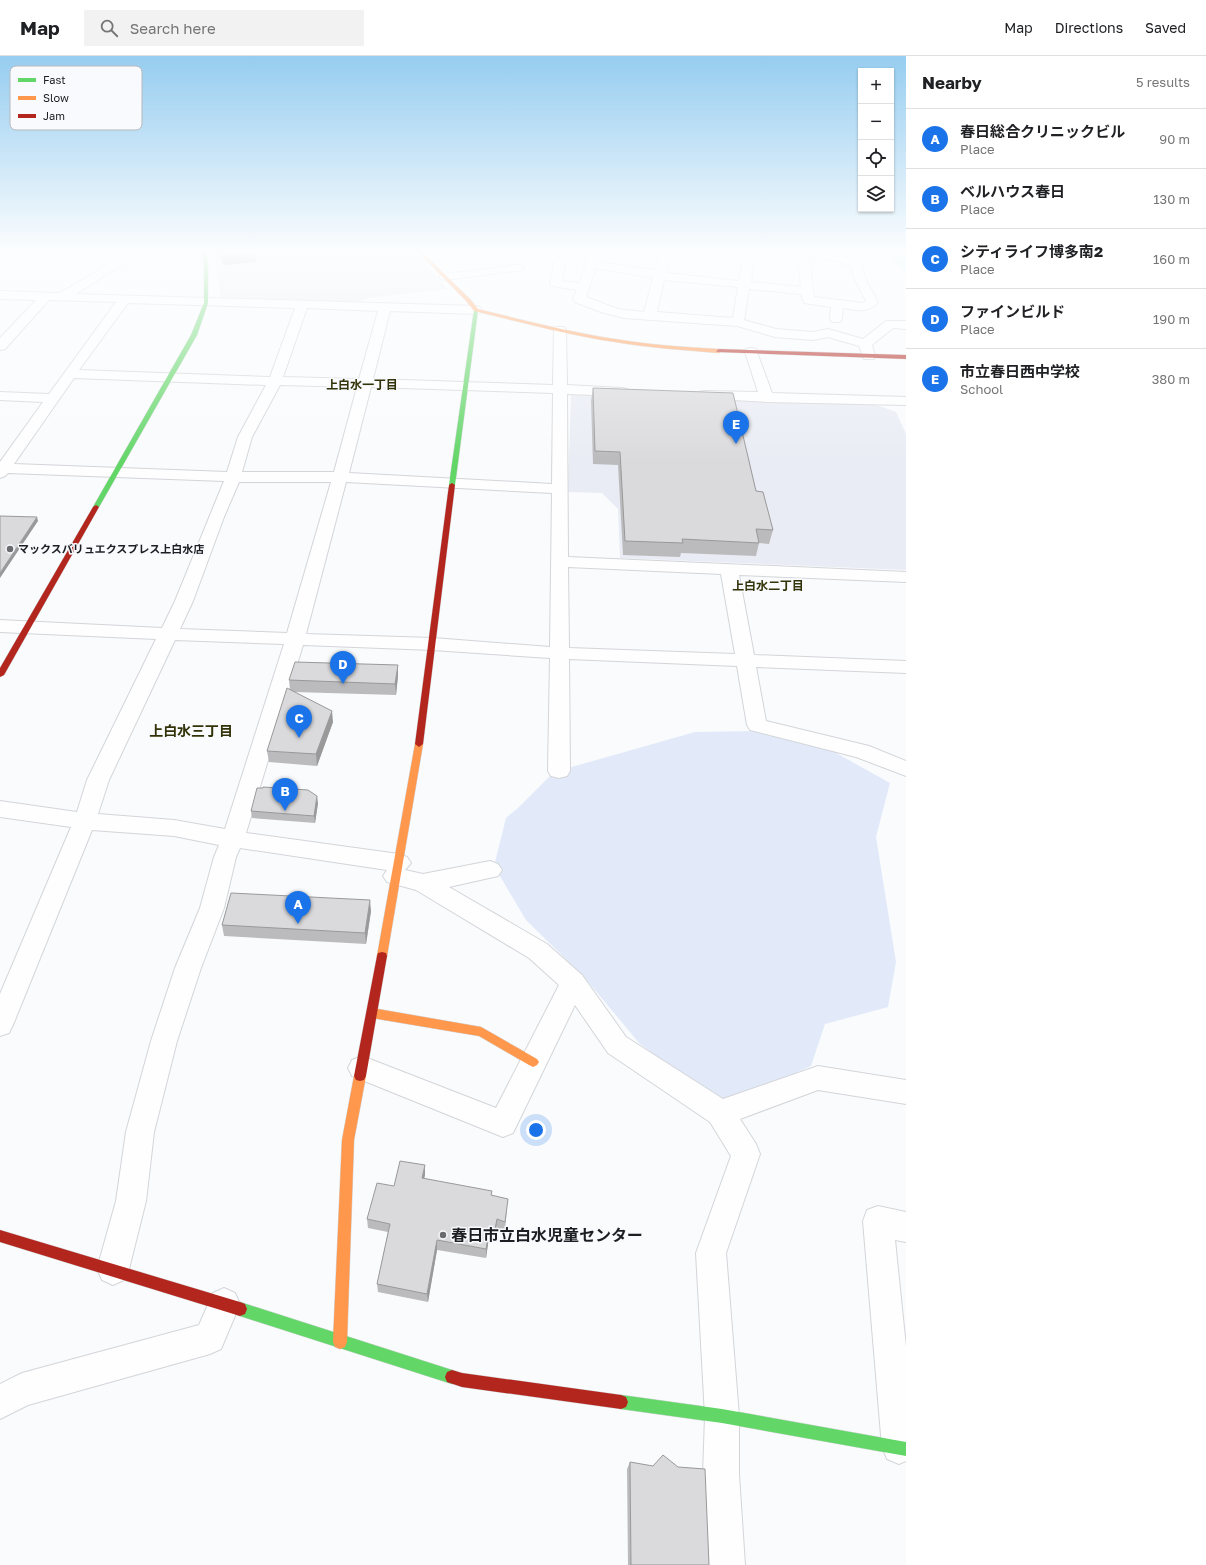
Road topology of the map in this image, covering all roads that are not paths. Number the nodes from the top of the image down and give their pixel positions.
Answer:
1 (23, 321) edge
2 (109, 321) edge
3 (199, 321) edge
4 (296, 321) edge
5 (381, 321) edge
6 (474, 321) edge
7 (524, 321) edge
8 (731, 321) edge
9 (835, 321) edge
10 (738, 322) joint
11 (906, 324) edge
12 (560, 330) junction
13 (833, 335) junction
14 (0, 346) edge
15 (867, 350) junction
16 (751, 352) junction
17 (906, 357) edge
18 (69, 374) junction
19 (170, 376) junction
20 (275, 381) junction
21 (365, 383) junction
22 (465, 385) junction
23 (561, 390) junction
24 (638, 393) edge
25 (691, 395) edge
26 (0, 396) edge
27 (54, 398) junction
28 (767, 398) junction
29 (906, 401) edge
30 (1, 470) edge
31 (117, 472) junction
32 (232, 476) junction
33 (340, 478) junction
34 (453, 484) junction
35 (560, 489) junction
36 (560, 562) junction
37 (729, 570) junction
38 (906, 577) edge
39 (0, 626) edge
40 (28, 627) junction
41 (168, 634) junction
42 (295, 638) junction
43 (433, 644) junction
44 (559, 653) junction
45 (745, 661) junction
46 (906, 668) edge
47 (0, 675) edge
48 (906, 769) edge
49 (559, 771) dead end
50 (0, 809) edge
51 (85, 821) junction
52 (233, 839) junction
53 (397, 870) junction
54 (490, 870) dead end
55 (423, 883) junction
56 (573, 982) junction
57 (372, 1013) junction
58 (0, 1025) edge
59 (533, 1062) junction
60 (362, 1068) junction
61 (906, 1092) edge
62 (720, 1112) junction
63 (906, 1227) edge
64 (0, 1236) edge
65 (113, 1269) junction
66 (224, 1304) junction
67 (340, 1342) junction
68 (0, 1402) edge
69 (722, 1416) junction
70 (902, 1448) edge
71 (727, 1565) edge

1 - 14 street
2 - 18 street
3 - 19 street
4 - 20 street
5 - 21 street
6 - 22 street
7 - 12 street
8 - 10 street
9 - 13 street
10 - 13 street
11 - 15 street
12 - 16 street
12 - 23 street
13 - 15 street
15 - 16 street
15 - 17 street
16 - 28 street
18 - 19 street
18 - 27 street
19 - 20 street
19 - 31 street
20 - 21 street
20 - 32 street
21 - 22 street
21 - 33 street
22 - 23 street
22 - 34 street
23 - 24 street
23 - 35 street
25 - 28 street
26 - 27 street
27 - 30 street
28 - 29 street
30 - 31 street
31 - 32 street
31 - 40 street
32 - 33 street
32 - 41 street
33 - 34 street
33 - 42 street
34 - 35 street
34 - 43 street
35 - 36 street
36 - 37 street
36 - 44 street
37 - 38 street
37 - 45 street
39 - 40 street
40 - 41 street
40 - 47 street
41 - 42 street
41 - 51 street
42 - 43 street
42 - 52 street
43 - 44 street
43 - 53 street
44 - 45 street
44 - 49 street
45 - 46 street
45 - 48 street
50 - 51 street
51 - 52 street
51 - 58 street
52 - 53 street
52 - 65 street
53 - 55 street
53 - 57 street
54 - 55 street
55 - 56 street
56 - 59 street
56 - 62 street
57 - 59 street
57 - 60 street
59 - 60 street
60 - 67 street
61 - 62 street
62 - 69 street
63 - 70 street
64 - 65 street
65 - 66 street
66 - 67 street
66 - 68 street
67 - 69 street
69 - 70 street
69 - 71 street

